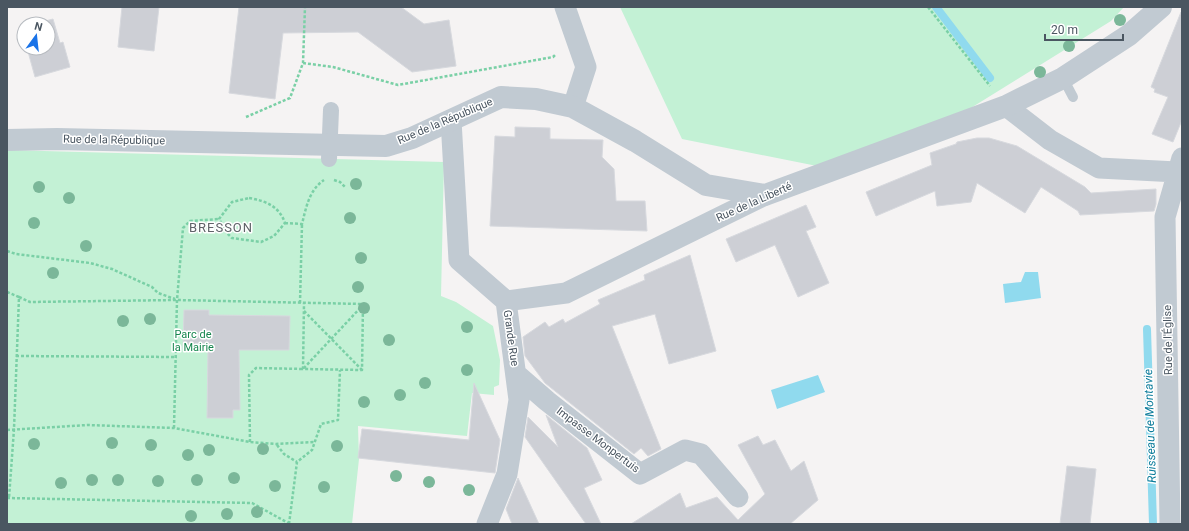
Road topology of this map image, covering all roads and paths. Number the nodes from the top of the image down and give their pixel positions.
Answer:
1 (305, 7) edge
2 (565, 7) edge
3 (928, 7) edge
4 (1161, 7) edge
5 (553, 58) dead end
6 (303, 63) junction
7 (1063, 78) junction
8 (1073, 97) dead end
9 (1006, 106) junction
10 (573, 107) junction
11 (331, 110) dead end
12 (241, 119) dead end
13 (451, 120) junction
14 (7, 140) edge
15 (329, 152) junction
16 (1180, 165) edge
17 (345, 187) dead end
18 (765, 195) junction
19 (219, 219) junction
20 (285, 223) junction
21 (302, 224) junction
22 (7, 251) edge
23 (7, 292) edge
24 (19, 297) junction
25 (177, 300) junction
26 (506, 301) junction
27 (300, 304) junction
28 (304, 304) junction
29 (363, 304) junction
30 (304, 311) junction
31 (330, 339) junction
32 (16, 356) junction
33 (177, 357) junction
34 (303, 369) junction
35 (340, 370) junction
36 (362, 370) junction
37 (516, 374) junction
38 (174, 428) junction
39 (14, 429) junction
40 (7, 430) edge
41 (250, 442) junction
42 (314, 442) junction
43 (276, 444) junction
44 (297, 462) junction
45 (738, 497) dead end
46 (8, 498) edge
47 (289, 524) edge
48 (487, 524) edge
49 (1170, 524) edge

1 - 6 path
2 - 10 street
3 - 9 path
4 - 7 street, Rue de la Liberté
5 - 6 path
6 - 12 path
7 - 8 lane
7 - 9 street, Rue de la Liberté
9 - 16 street
9 - 18 street, Rue de la Liberté
10 - 13 street, Rue de la République
10 - 18 street, Rue de la République
11 - 15 street
13 - 15 street, Rue de la République
13 - 26 street, Grande Rue
14 - 15 street, Rue de la République
16 - 49 street, Rue de l'Église
17 - 21 path
18 - 26 street, Rue de la Liberté
19 - 20 path
19 - 20 path
19 - 25 path
20 - 21 path
21 - 27 path
22 - 25 path
23 - 24 path
24 - 25 path
24 - 32 path
25 - 27 path
25 - 33 path
26 - 37 street, Grande Rue
27 - 28 path
28 - 29 path
28 - 30 path
29 - 31 path
29 - 36 path
30 - 31 path
30 - 34 path
31 - 34 path
31 - 36 path
32 - 33 path
32 - 39 path
33 - 38 path
34 - 35 path
34 - 41 path
35 - 36 path
35 - 42 path
37 - 45 street, Impasse Monpertuis
37 - 48 street, Grande Rue
38 - 39 path
38 - 41 path
39 - 40 path
39 - 46 path
41 - 43 path
42 - 43 path
42 - 44 path
43 - 44 path
44 - 47 path
46 - 47 path

